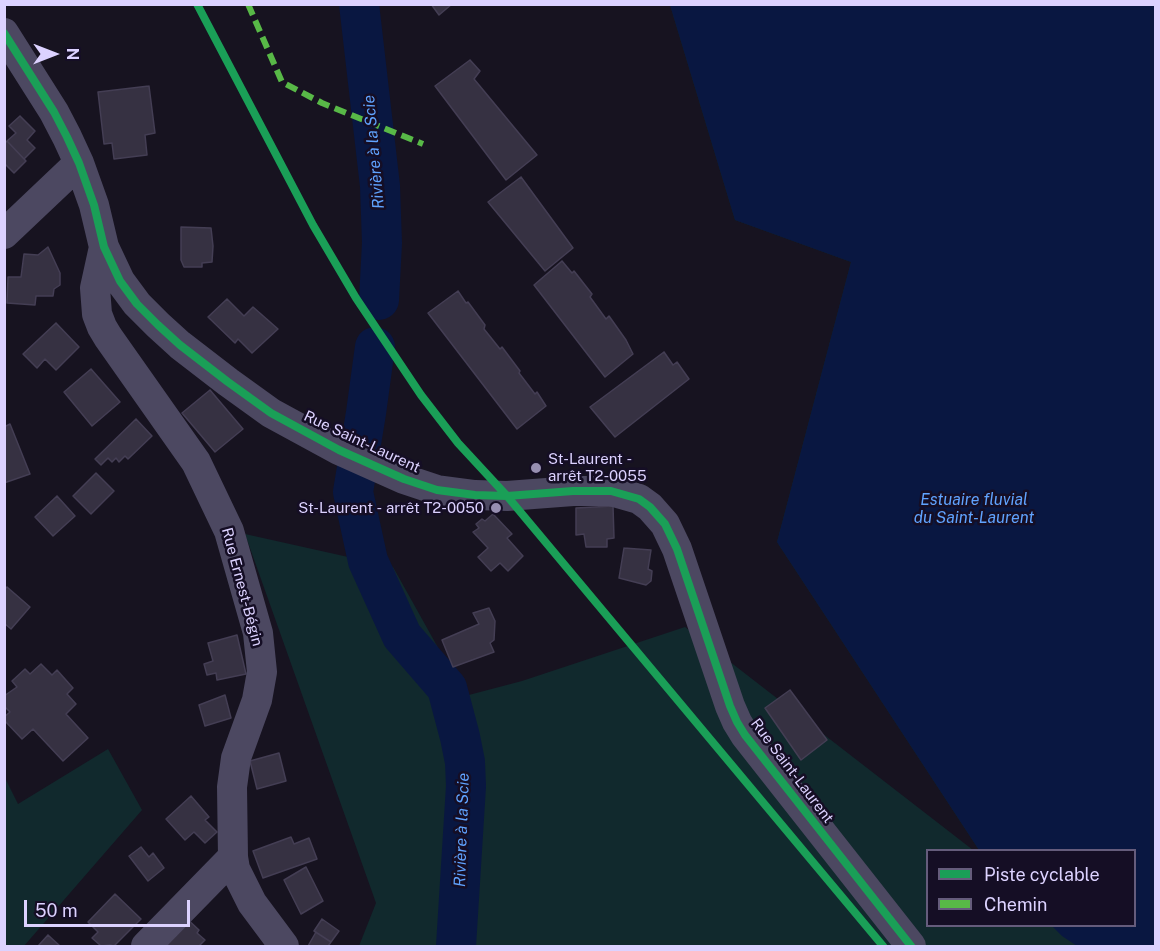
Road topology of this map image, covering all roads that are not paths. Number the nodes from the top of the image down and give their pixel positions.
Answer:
1 (4, 33) edge
2 (79, 164) junction
3 (4, 234) edge
4 (104, 247) junction
5 (233, 857) junction
6 (146, 946) edge
7 (284, 946) edge
8 (911, 946) edge

1 - 2 street, Rue Saint-Laurent
2 - 3 street
2 - 4 street, Rue Saint-Laurent
4 - 5 street, Rue Ernest-Bégin
4 - 8 street, Rue Saint-Laurent
5 - 6 street
5 - 7 street, Rue Ernest-Bégin

